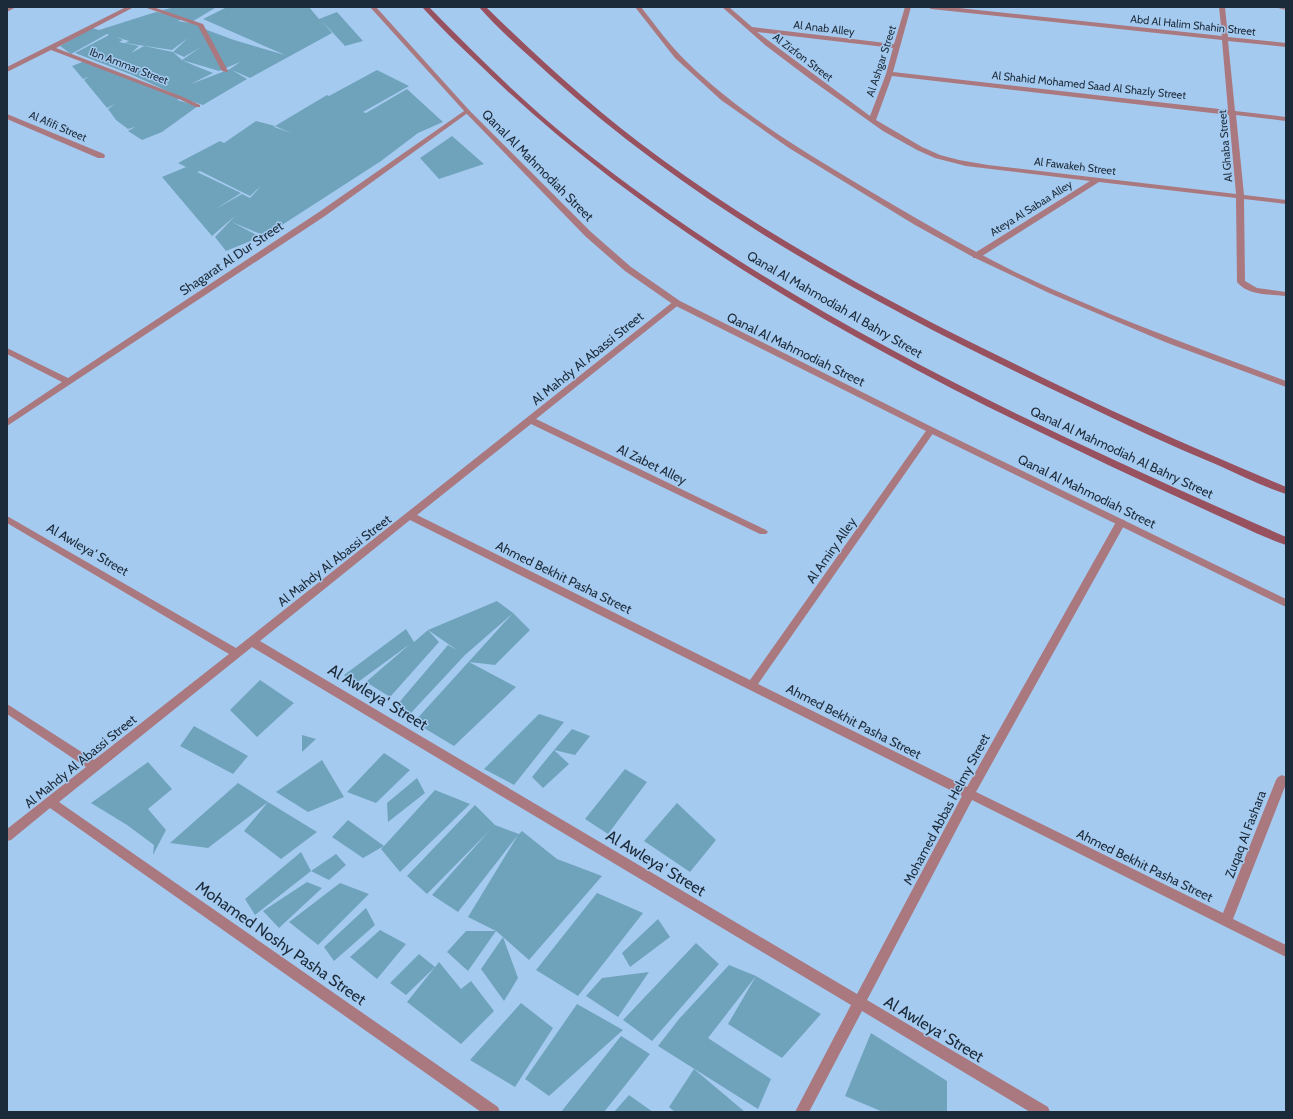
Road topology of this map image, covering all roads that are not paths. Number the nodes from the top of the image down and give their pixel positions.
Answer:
1 (13, 7) edge
2 (131, 7) edge
3 (147, 7) edge
4 (373, 7) edge
5 (425, 7) edge
6 (482, 7) edge
7 (638, 7) edge
8 (725, 7) edge
9 (908, 7) edge
10 (931, 7) edge
11 (1222, 7) edge
12 (1280, 7) edge
13 (1286, 8) edge
14 (7, 10) edge
15 (749, 29) junction
16 (1226, 38) junction
17 (1286, 45) edge
18 (897, 46) junction
19 (51, 48) junction
20 (7, 70) edge
21 (225, 71) dead end
22 (889, 74) junction
23 (198, 106) dead end
24 (467, 111) junction
25 (1232, 113) junction
26 (7, 116) edge
27 (1286, 119) edge
28 (872, 120) junction
29 (101, 156) dead end
30 (1097, 180) junction
31 (1240, 196) junction
32 (1286, 202) edge
33 (976, 256) junction
34 (1286, 294) edge
35 (677, 303) junction
36 (7, 351) edge
37 (69, 382) junction
38 (1286, 384) edge
39 (530, 420) junction
40 (7, 423) edge
41 (931, 430) junction
42 (1286, 491) edge
43 (410, 516) junction
44 (7, 519) edge
45 (1121, 522) junction
46 (762, 532) dead end
47 (1286, 541) edge
48 (1286, 603) edge
49 (253, 642) junction
50 (236, 653) junction
51 (751, 686) junction
52 (7, 708) edge
53 (94, 767) junction
54 (1282, 780) dead end
55 (969, 794) junction
56 (50, 802) junction
57 (7, 836) edge
58 (1226, 921) junction
59 (1286, 951) edge
60 (859, 1002) junction
61 (493, 1112) edge
62 (802, 1112) edge
63 (1043, 1112) edge

1 - 14 street
2 - 19 street
3 - 21 street
4 - 24 street, Qanal Al Mahmodiah Street
5 - 47 main road, Qanal Al Mahmodiah Al Bahry Street
6 - 42 main road, Qanal Al Mahmodiah Al Bahry Street
7 - 33 street
8 - 15 street, Al Zizfon Street
9 - 18 street, Al Ashgar Street
10 - 16 street, Abd Al Halim Shahin Street
11 - 16 street, Al Ghaba Street
12 - 13 street
15 - 18 street, Al Anab Alley
15 - 28 street, Al Zizfon Street
16 - 17 street, Abd Al Halim Shahin Street
16 - 25 street, Al Ghaba Street
18 - 22 street, Al Ashgar Street
19 - 20 street
19 - 23 street, Ibn Ammar Street
22 - 25 street, Al Shahid Mohamed Saad Al Shazly Street
22 - 28 street, Al Ashgar Street
24 - 35 street, Qanal Al Mahmodiah Street
24 - 37 street, Shagarat Al Dur Street
25 - 27 street, Al Shahid Mohamed Saad Al Shazly Street
25 - 31 street, Al Ghaba Street
26 - 29 street, Al Afifi Street
28 - 30 street, Al Fawakeh Street
30 - 31 street, Al Fawakeh Street
30 - 33 street, Ateya Al Sabaa Alley
31 - 32 street, Al Fawakeh Street
31 - 34 street, Al Ghaba Street
33 - 38 street
35 - 39 street, Al Mahdy Al Abassi Street
35 - 41 street, Qanal Al Mahmodiah Street
36 - 37 street
37 - 40 street, Shagarat Al Dur Street
39 - 43 street, Al Mahdy Al Abassi Street
39 - 46 street, Al Zabet Alley
41 - 45 street, Qanal Al Mahmodiah Street
41 - 51 street, Al Amiry Alley
43 - 49 street, Al Mahdy Al Abassi Street
43 - 51 street, Ahmed Bekhit Pasha Street
44 - 50 street, Al Awleya' Street
45 - 48 street, Qanal Al Mahmodiah Street
45 - 55 street, Mohamed Abbas Helmy Street
49 - 50 street, Al Mahdy Al Abassi Street
49 - 60 street, Al Awleya' Street
50 - 53 street, Al Mahdy Al Abassi Street
51 - 55 street, Ahmed Bekhit Pasha Street
52 - 53 street
53 - 56 street, Al Mahdy Al Abassi Street
54 - 58 street, Zuqaq Al Fashara
55 - 58 street, Ahmed Bekhit Pasha Street
55 - 60 street, Mohamed Abbas Helmy Street
56 - 57 street, Al Mahdy Al Abassi Street
56 - 61 street, Mohamed Noshy Pasha Street
58 - 59 street, Ahmed Bekhit Pasha Street
60 - 62 street, Mohamed Abbas Helmy Street
60 - 63 street, Al Awleya' Street

